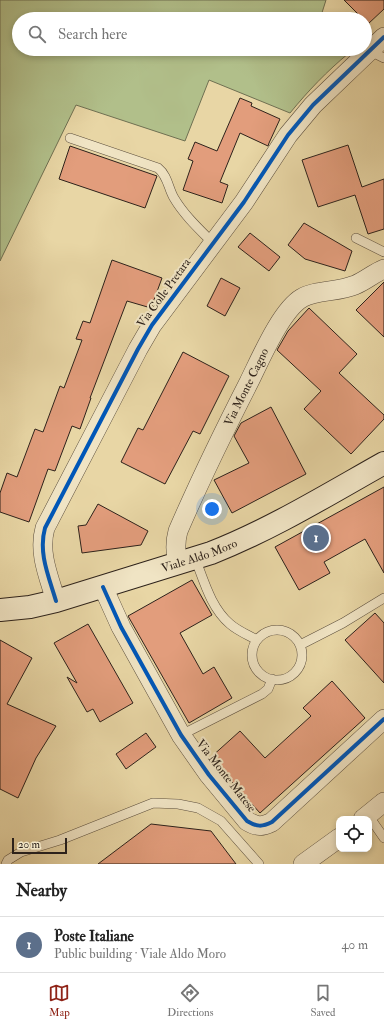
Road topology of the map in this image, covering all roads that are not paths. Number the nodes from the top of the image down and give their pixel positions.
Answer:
1 (384, 37) edge
2 (376, 54) edge
3 (70, 138) dead end
4 (356, 238) dead end
5 (213, 243) junction
6 (384, 252) edge
7 (384, 269) edge
8 (384, 463) edge
9 (186, 561) junction
10 (103, 587) junction
11 (384, 598) edge
12 (56, 601) junction
13 (0, 610) edge
14 (257, 640) junction
15 (300, 645) junction
16 (272, 679) junction
17 (384, 719) edge
18 (181, 735) junction
19 (384, 802) edge
20 (366, 816) edge
21 (372, 825) edge
22 (384, 838) edge
23 (336, 840) edge
24 (6, 864) edge
25 (259, 864) edge
26 (303, 864) edge

1 - 2 street, Via Colle Pretara
2 - 5 street, Via Colle Pretara
3 - 5 lane
4 - 6 lane
5 - 12 street, Via Colle Pretara
7 - 9 street, Via Monte Cagno
8 - 9 street, Viale Aldo Moro
9 - 10 street, Viale Aldo Moro
9 - 14 lane
10 - 12 street, Viale Aldo Moro
10 - 18 street, Via Monte Matese
11 - 15 lane
12 - 13 street, Viale Aldo Moro
14 - 15 lane
14 - 16 lane
15 - 16 lane
16 - 18 lane
17 - 18 street, Via Monte Matese
19 - 20 street
21 - 22 lane
23 - 26 street
24 - 25 lane

